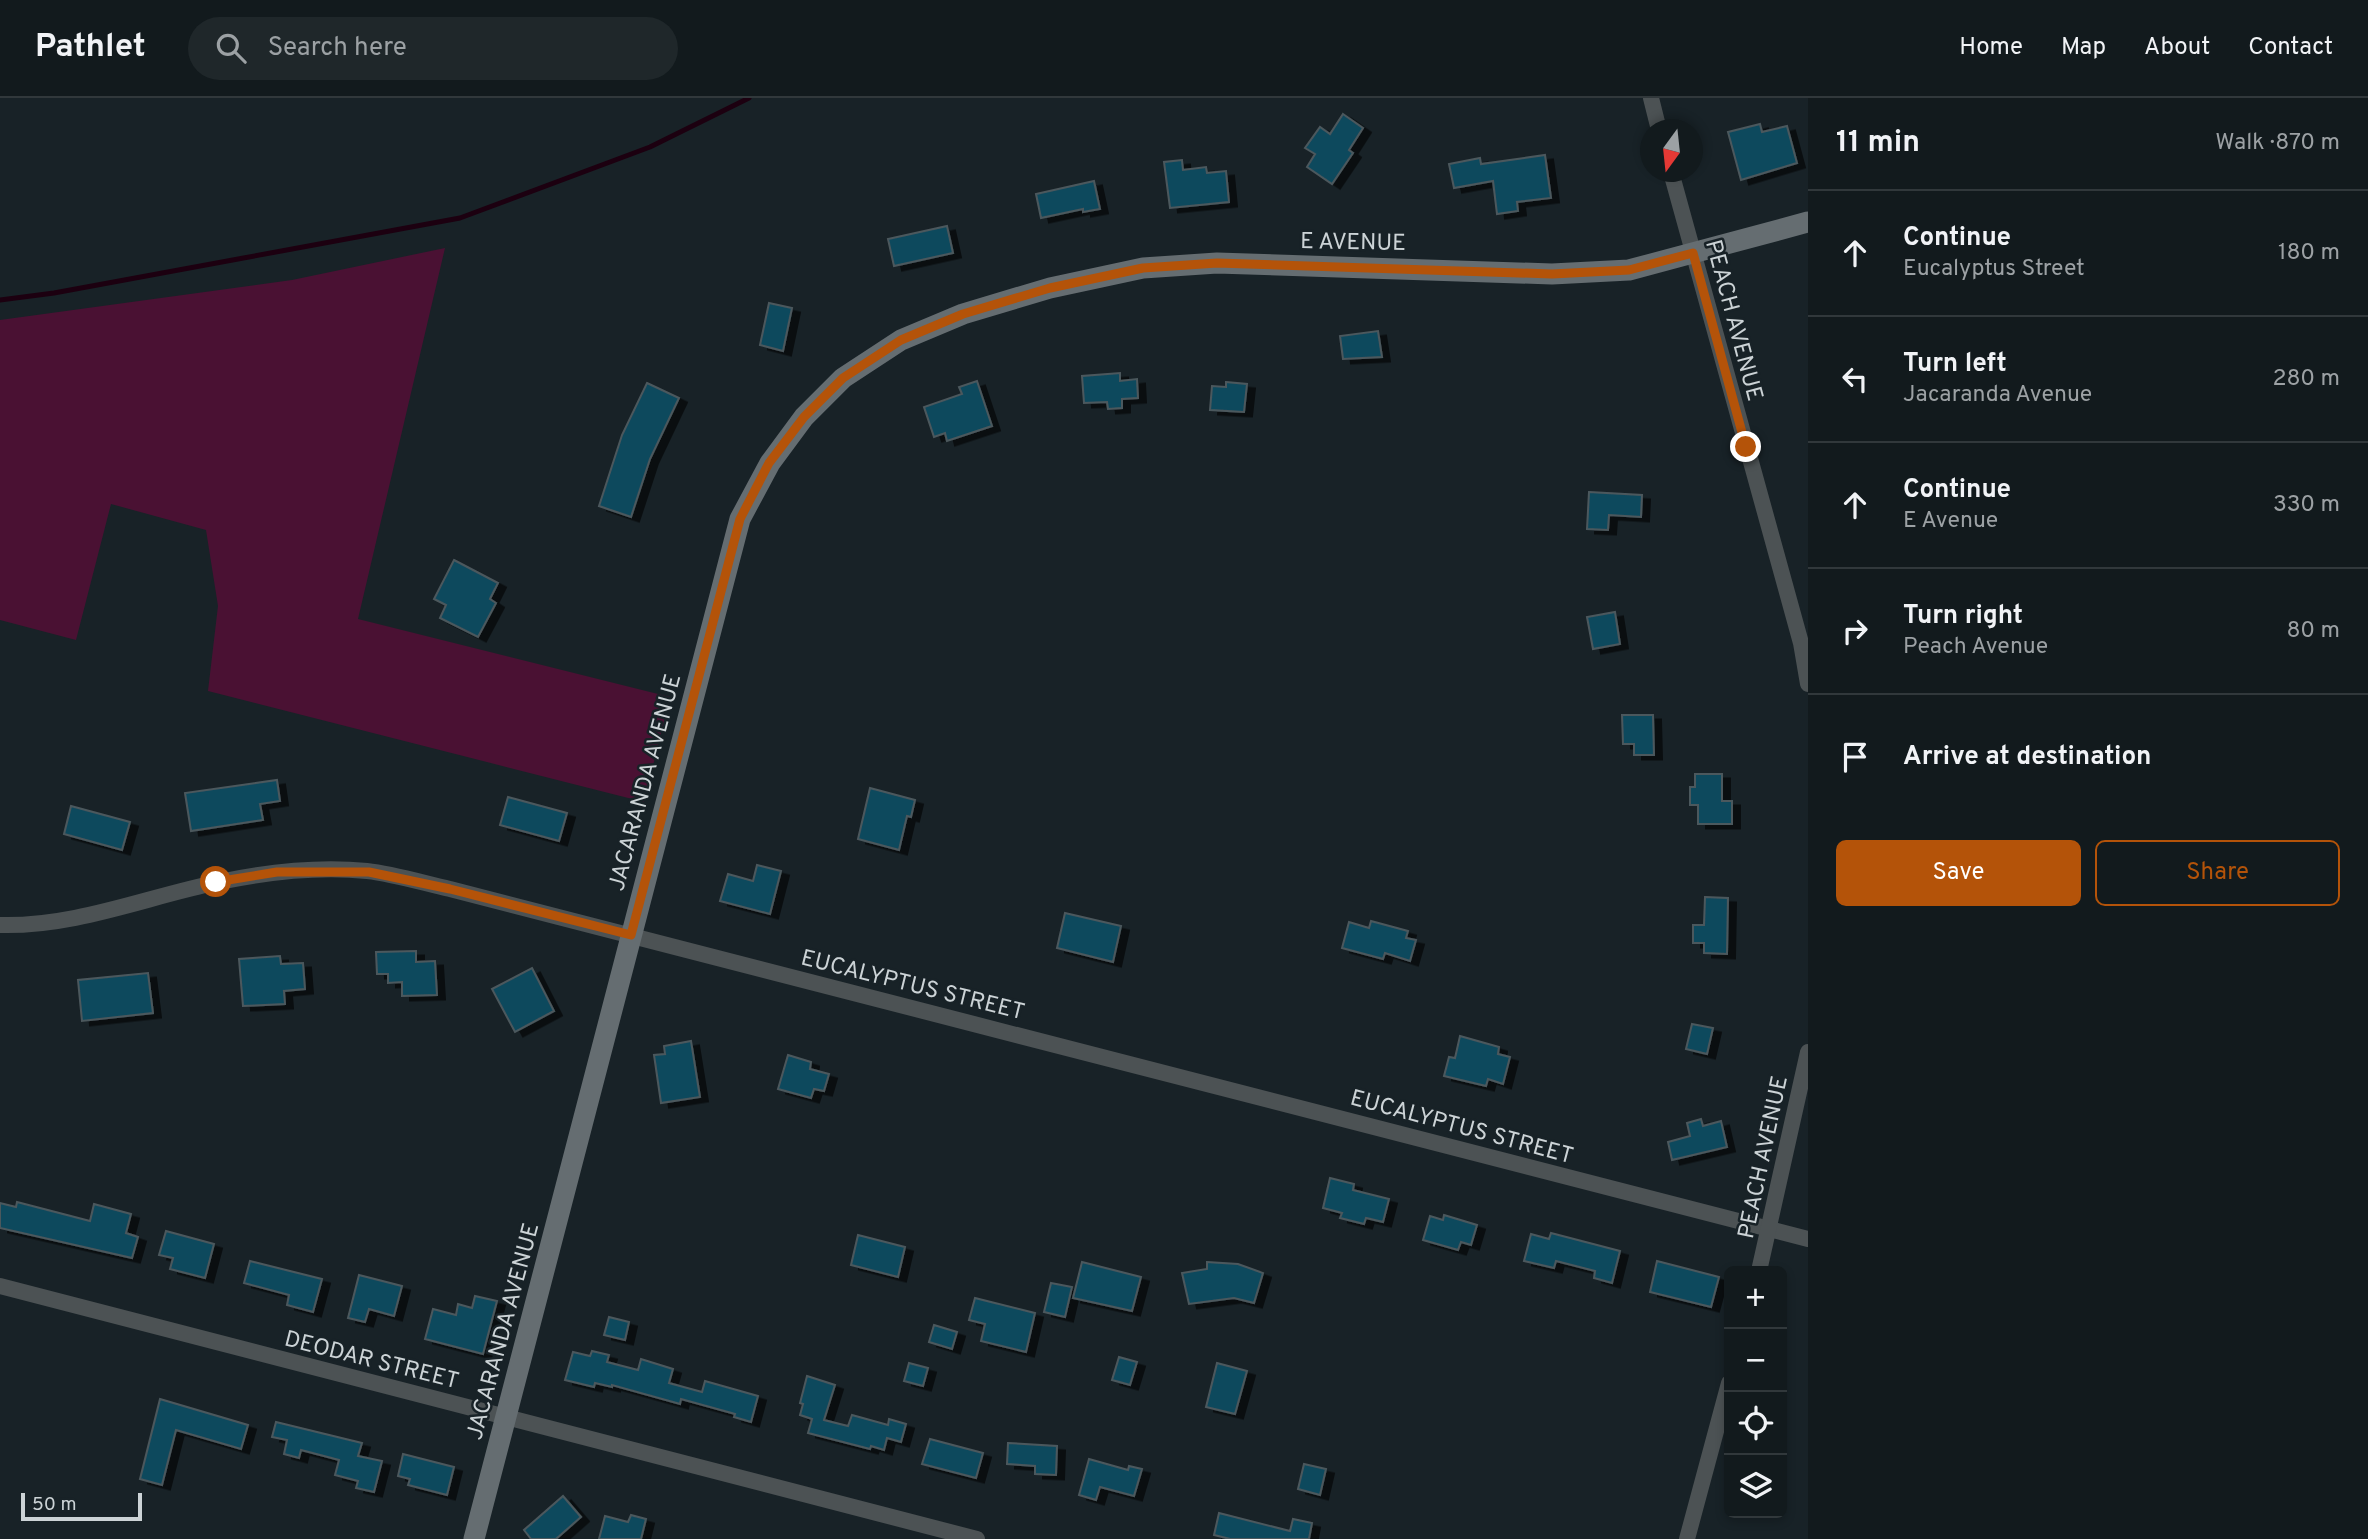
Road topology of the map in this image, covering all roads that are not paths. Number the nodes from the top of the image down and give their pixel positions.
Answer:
1 (1651, 98) edge
2 (1656, 119) edge
3 (1674, 182) edge
4 (1808, 222) edge
5 (1693, 253) junction
6 (901, 340) joint
7 (1804, 642) edge
8 (1808, 684) edge
9 (0, 925) edge
10 (631, 935) junction
11 (1808, 1052) edge
12 (1770, 1230) junction
13 (1808, 1239) edge
14 (1760, 1266) edge
15 (0, 1286) edge
16 (1727, 1392) edge
17 (507, 1417) junction
18 (474, 1539) edge
19 (977, 1539) edge
20 (1688, 1539) edge

1 - 2 street
3 - 5 street, PEACH AVENUE
4 - 5 street, E AVENUE
5 - 6 street, E AVENUE
5 - 7 street, PEACH AVENUE
6 - 10 street, JACARANDA AVENUE
7 - 8 street, PEACH AVENUE
9 - 10 street, EUCALYPTUS STREET
10 - 12 street, EUCALYPTUS STREET
10 - 17 street, JACARANDA AVENUE
11 - 12 street, PEACH AVENUE
12 - 13 street, EUCALYPTUS STREET
12 - 14 street, PEACH AVENUE
15 - 17 street, DEODAR STREET
16 - 20 street
17 - 18 street, JACARANDA AVENUE
17 - 19 street, DEODAR STREET

